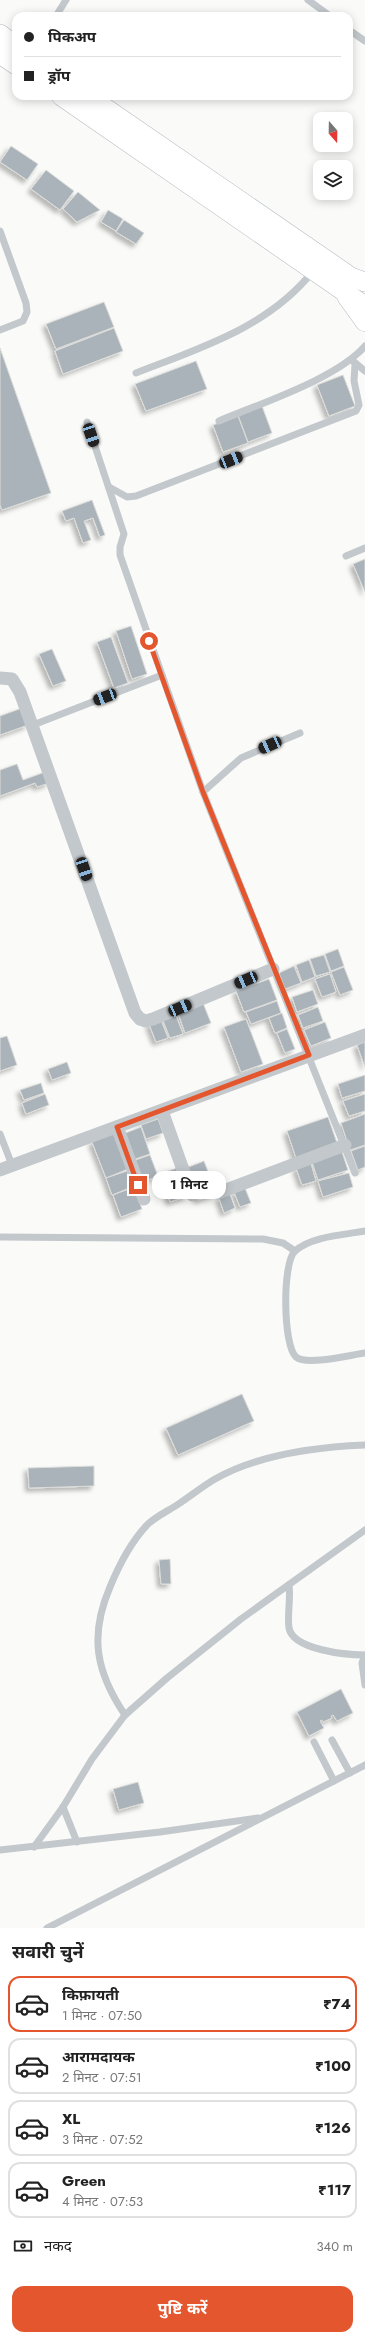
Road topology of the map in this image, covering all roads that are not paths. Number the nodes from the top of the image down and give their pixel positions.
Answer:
1 (66, 0) edge
2 (308, 0) edge
3 (58, 12) edge
4 (324, 12) edge
5 (353, 33) edge
6 (0, 34) edge
7 (365, 41) edge
8 (12, 43) edge
9 (0, 54) edge
10 (12, 62) edge
11 (67, 100) edge
12 (94, 100) edge
13 (0, 231) edge
14 (313, 271) junction
15 (356, 284) edge
16 (365, 306) edge
17 (365, 322) edge
18 (0, 330) edge
19 (365, 346) edge
20 (353, 362) junction
21 (365, 371) edge
22 (136, 373) dead end
23 (219, 421) dead end
24 (87, 422) dead end
25 (109, 487) junction
26 (365, 548) edge
27 (346, 556) dead end
28 (162, 675) junction
29 (0, 678) edge
30 (33, 725) junction
31 (300, 732) dead end
32 (203, 792) junction
33 (273, 969) junction
34 (365, 1034) edge
35 (309, 1055) junction
36 (162, 1111) junction
37 (117, 1127) junction
38 (0, 1134) edge
39 (345, 1145) junction
40 (6, 1168) edge
41 (355, 1173) dead end
42 (218, 1193) dead end
43 (192, 1195) dead end
44 (144, 1199) dead end
45 (365, 1231) edge
46 (0, 1238) edge
47 (295, 1251) junction
48 (365, 1353) edge
49 (365, 1445) edge
50 (365, 1530) edge
51 (288, 1585) junction
52 (365, 1655) edge
53 (365, 1685) edge
54 (125, 1715) junction
55 (332, 1740) dead end
56 (314, 1742) dead end
57 (365, 1765) edge
58 (350, 1773) junction
59 (334, 1781) junction
60 (63, 1807) junction
61 (263, 1817) junction
62 (77, 1842) junction
63 (34, 1847) junction
64 (0, 1850) edge
65 (46, 1928) edge

1 - 3 lane
2 - 4 lane
5 - 7 lane
6 - 8 main road
9 - 10 main road
11 - 14 main road
12 - 15 main road
13 - 18 lane
14 - 15 main road
14 - 22 lane
15 - 16 main road
15 - 17 main road
19 - 20 lane
20 - 21 lane
20 - 23 lane
20 - 25 lane
24 - 25 lane
25 - 28 lane
26 - 27 lane
28 - 30 lane
28 - 32 lane
29 - 30 street
30 - 33 street
31 - 32 lane
32 - 33 lane
33 - 35 lane
34 - 35 street
35 - 36 street
35 - 39 lane
36 - 37 street
36 - 43 street
37 - 40 street
37 - 44 street
38 - 40 lane
39 - 41 lane
39 - 42 street
45 - 47 lane
46 - 47 lane
47 - 48 lane
49 - 54 lane
50 - 51 lane
51 - 52 lane
51 - 54 lane
52 - 53 lane
54 - 60 lane
55 - 58 lane
56 - 59 lane
57 - 58 lane
58 - 59 lane
59 - 61 lane
60 - 62 lane
60 - 63 lane
61 - 62 lane
61 - 65 lane
62 - 63 lane
63 - 64 lane

